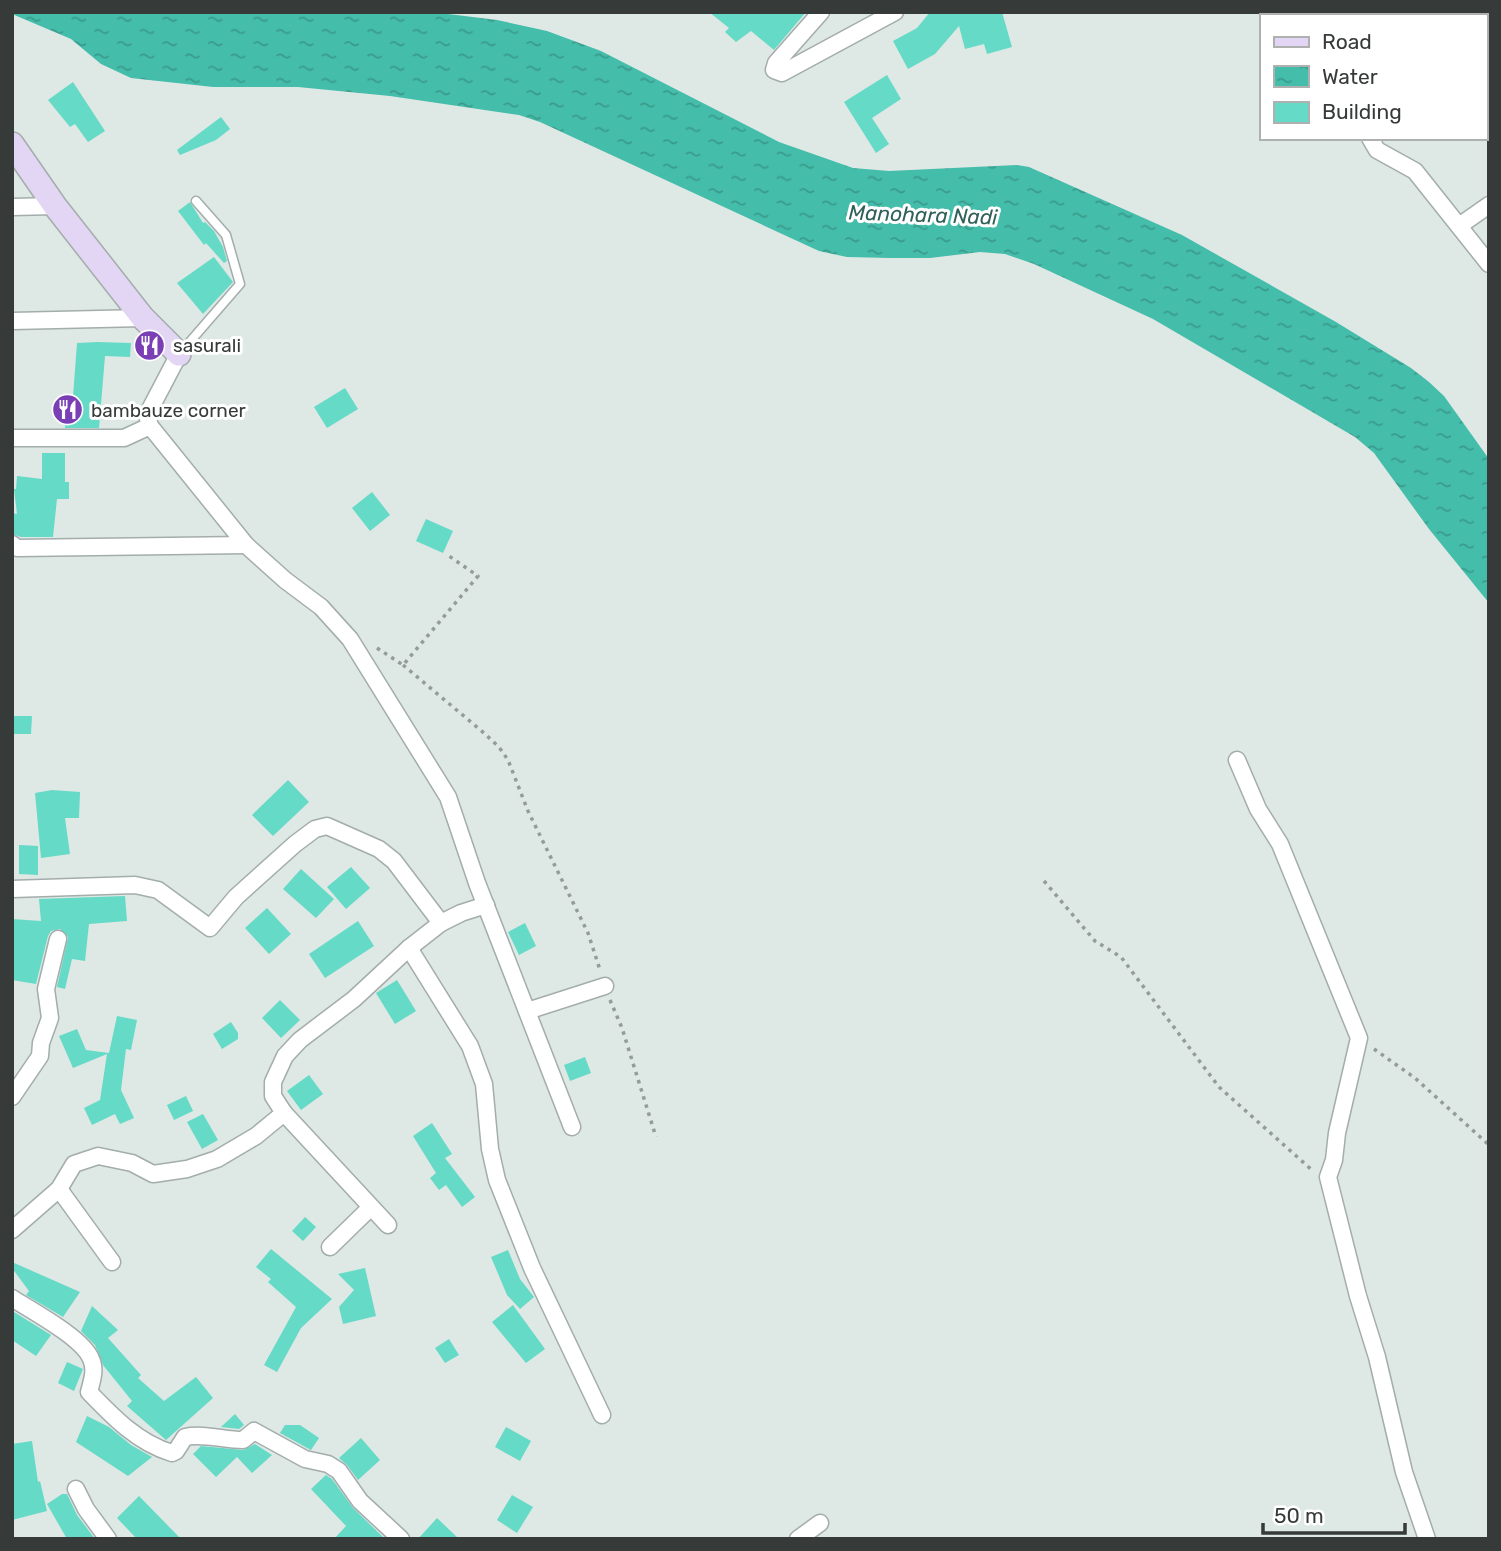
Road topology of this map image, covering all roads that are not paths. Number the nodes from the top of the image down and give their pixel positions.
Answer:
1 (821, 12) edge
2 (883, 15) edge
3 (1371, 140) edge
4 (12, 144) edge
5 (196, 201) dead end
6 (1489, 205) edge
7 (55, 206) junction
8 (12, 207) edge
9 (1459, 226) junction
10 (1489, 264) edge
11 (143, 318) junction
12 (12, 321) edge
13 (179, 354) junction
14 (150, 426) junction
15 (12, 438) edge
16 (12, 544) edge
17 (246, 545) junction
18 (1237, 760) dead end
19 (12, 889) edge
20 (486, 905) junction
21 (441, 923) junction
22 (58, 939) dead end
23 (409, 948) junction
24 (605, 986) road end
25 (527, 1011) junction
26 (12, 1097) edge
27 (284, 1113) junction
28 (572, 1127) dead end
29 (59, 1189) junction
30 (370, 1208) junction
31 (388, 1225) dead end
32 (12, 1230) edge
33 (330, 1247) dead end
34 (112, 1262) dead end
35 (12, 1298) edge
36 (602, 1415) dead end
37 (76, 1489) dead end
38 (820, 1523) dead end
39 (108, 1539) edge
40 (401, 1539) edge
41 (798, 1539) edge
42 (1427, 1539) edge

1 - 2 street
3 - 9 street
4 - 7 street
5 - 13 lane
6 - 9 street
7 - 8 street
7 - 11 street
9 - 10 street
11 - 12 street
11 - 13 street
13 - 14 street
14 - 15 street
14 - 17 street
16 - 17 street
17 - 20 street
18 - 42 street
19 - 21 street
20 - 21 street
20 - 25 street
21 - 23 street
22 - 26 street
23 - 27 street
23 - 36 street
24 - 25 street
25 - 28 street
27 - 29 street
27 - 30 street
29 - 32 street
29 - 34 street
30 - 31 street
30 - 33 street
35 - 40 street
37 - 39 street
38 - 41 street

